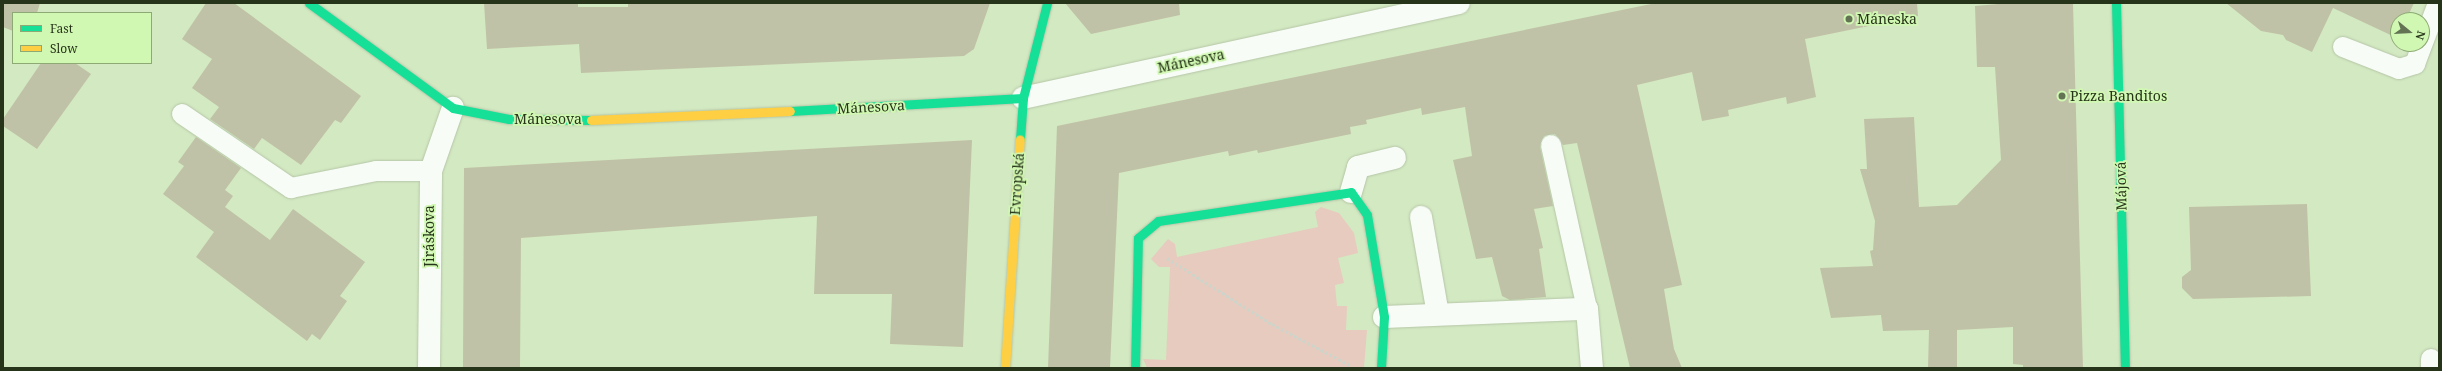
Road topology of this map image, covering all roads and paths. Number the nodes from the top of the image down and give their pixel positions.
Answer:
1 (309, 3) edge
2 (1047, 3) edge
3 (1459, 3) edge
4 (2116, 3) edge
5 (2438, 3) edge
6 (2343, 47) dead end
7 (1023, 98) junction
8 (453, 108) junction
9 (182, 114) dead end
10 (1551, 145) dead end
11 (1395, 158) dead end
12 (431, 171) junction
13 (1351, 192) junction
14 (1421, 217) dead end
15 (1144, 233) junction
16 (1587, 309) junction
17 (1438, 314) junction
18 (1384, 317) junction
19 (429, 368) edge
20 (1005, 368) edge
21 (1135, 368) edge
22 (1354, 368) edge
23 (1381, 368) edge
24 (1592, 368) edge
25 (2126, 368) edge

1 - 8 street, Mánesova
2 - 7 street, Evropská
3 - 7 street, Mánesova
4 - 25 street, Májová
5 - 6 lane
7 - 8 street, Mánesova
7 - 20 street, Evropská
8 - 12 street, Jiráskova
9 - 12 lane
10 - 16 lane
11 - 13 street
12 - 19 street, Jiráskova
13 - 15 street
13 - 18 street
14 - 17 street
15 - 21 street
15 - 22 path
16 - 17 street
16 - 24 street
17 - 18 street
18 - 23 street

